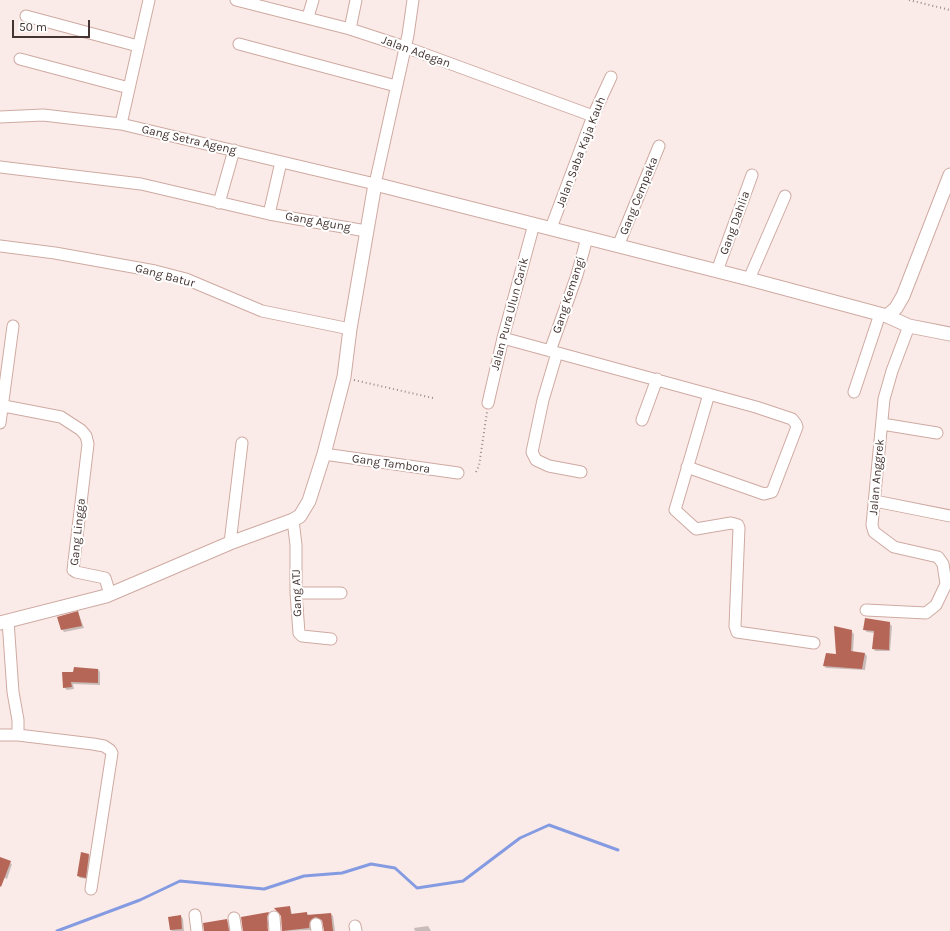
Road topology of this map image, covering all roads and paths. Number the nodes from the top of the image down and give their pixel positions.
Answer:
1 (149, 0) edge
2 (236, 0) edge
3 (313, 0) edge
4 (356, 0) edge
5 (412, 0) edge
6 (909, 0) edge
7 (950, 10) edge
8 (26, 16) dead end
9 (308, 17) junction
10 (350, 29) junction
11 (239, 44) dead end
12 (138, 46) junction
13 (405, 47) junction
14 (20, 59) dead end
15 (611, 77) dead end
16 (396, 86) junction
17 (129, 88) junction
18 (593, 116) junction
19 (0, 117) edge
20 (121, 124) junction
21 (659, 146) dead end
22 (234, 150) junction
23 (280, 162) junction
24 (0, 167) edge
25 (752, 175) dead end
26 (950, 175) edge
27 (375, 184) junction
28 (785, 196) dead end
29 (219, 203) junction
30 (269, 214) junction
31 (534, 224) junction
32 (551, 228) junction
33 (366, 231) junction
34 (587, 238) junction
35 (0, 246) edge
36 (618, 246) junction
37 (717, 271) junction
38 (749, 279) junction
39 (883, 315) junction
40 (13, 326) dead end
41 (909, 326) junction
42 (350, 329) junction
43 (950, 334) edge
44 (503, 338) junction
45 (554, 352) junction
46 (344, 377) junction
47 (657, 379) junction
48 (854, 392) dead end
49 (709, 394) junction
50 (433, 398) dead end
51 (488, 403) joint
52 (4, 406) junction
53 (642, 420) dead end
54 (0, 423) edge
55 (882, 424) junction
56 (937, 433) dead end
57 (242, 443) dead end
58 (324, 454) junction
59 (687, 467) junction
60 (476, 472) dead end
61 (581, 472) dead end
62 (458, 473) dead end
63 (875, 500) junction
64 (950, 516) edge
65 (293, 520) junction
66 (231, 538) junction
67 (296, 593) junction
68 (341, 593) dead end
69 (110, 594) junction
70 (866, 610) dead end
71 (4, 622) edge
72 (331, 639) dead end
73 (814, 643) dead end
74 (0, 734) edge
75 (18, 734) junction
76 (91, 889) dead end
77 (195, 915) dead end
78 (274, 917) dead end
79 (234, 918) dead end
80 (197, 931) edge
81 (236, 931) edge
82 (275, 931) edge

1 - 12 street
2 - 9 street, Jalan Adegan
3 - 9 street
4 - 10 street
5 - 13 street
6 - 7 path
8 - 12 street
9 - 10 street, Jalan Adegan
10 - 13 street, Jalan Adegan
11 - 16 street
12 - 17 street
13 - 16 street
13 - 18 street, Jalan Adegan
14 - 17 street
15 - 18 street, Jalan Saba Kaja Kauh
16 - 27 street
17 - 20 street
18 - 32 street, Jalan Saba Kaja Kauh
19 - 20 street, Gang Setra Ageng
20 - 22 street, Gang Setra Ageng
21 - 36 street, Gang Cempaka
22 - 23 street, Gang Setra Ageng
22 - 29 street
23 - 27 street, Gang Setra Ageng
23 - 30 street
24 - 29 street, Gang Agung
25 - 37 street, Gang Dahlia
26 - 39 street
27 - 31 street
27 - 33 street
28 - 38 street
29 - 30 street, Gang Agung
30 - 33 street, Gang Agung
31 - 32 street
31 - 44 street, Jalan Pura Ulun Carik
32 - 34 street
33 - 42 street
34 - 36 street
34 - 45 street, Gang Kemangi
35 - 42 street, Gang Batur
36 - 37 street
37 - 38 street
38 - 39 street
39 - 41 street
39 - 48 street
40 - 52 street
41 - 43 street
41 - 55 street, Jalan Anggrek
42 - 46 street
44 - 45 street
44 - 51 street, Jalan Pura Ulun Carik
45 - 47 street
45 - 61 street, Gang Kemangi
46 - 50 path
46 - 58 street
47 - 49 street
47 - 53 street
49 - 59 street
49 - 59 street
51 - 60 path
52 - 54 street
52 - 69 street, Gang Lingga
55 - 56 street
55 - 63 street, Jalan Anggrek
57 - 66 street
58 - 62 street, Gang Tambora
58 - 65 street
59 - 73 street
63 - 64 street
63 - 70 street, Jalan Anggrek
65 - 66 street
65 - 67 street, Gang ATJ
66 - 69 street
67 - 68 street
67 - 72 street, Gang ATJ
69 - 71 street
71 - 75 street
74 - 75 street
75 - 76 street
77 - 80 street
78 - 82 street
79 - 81 street

